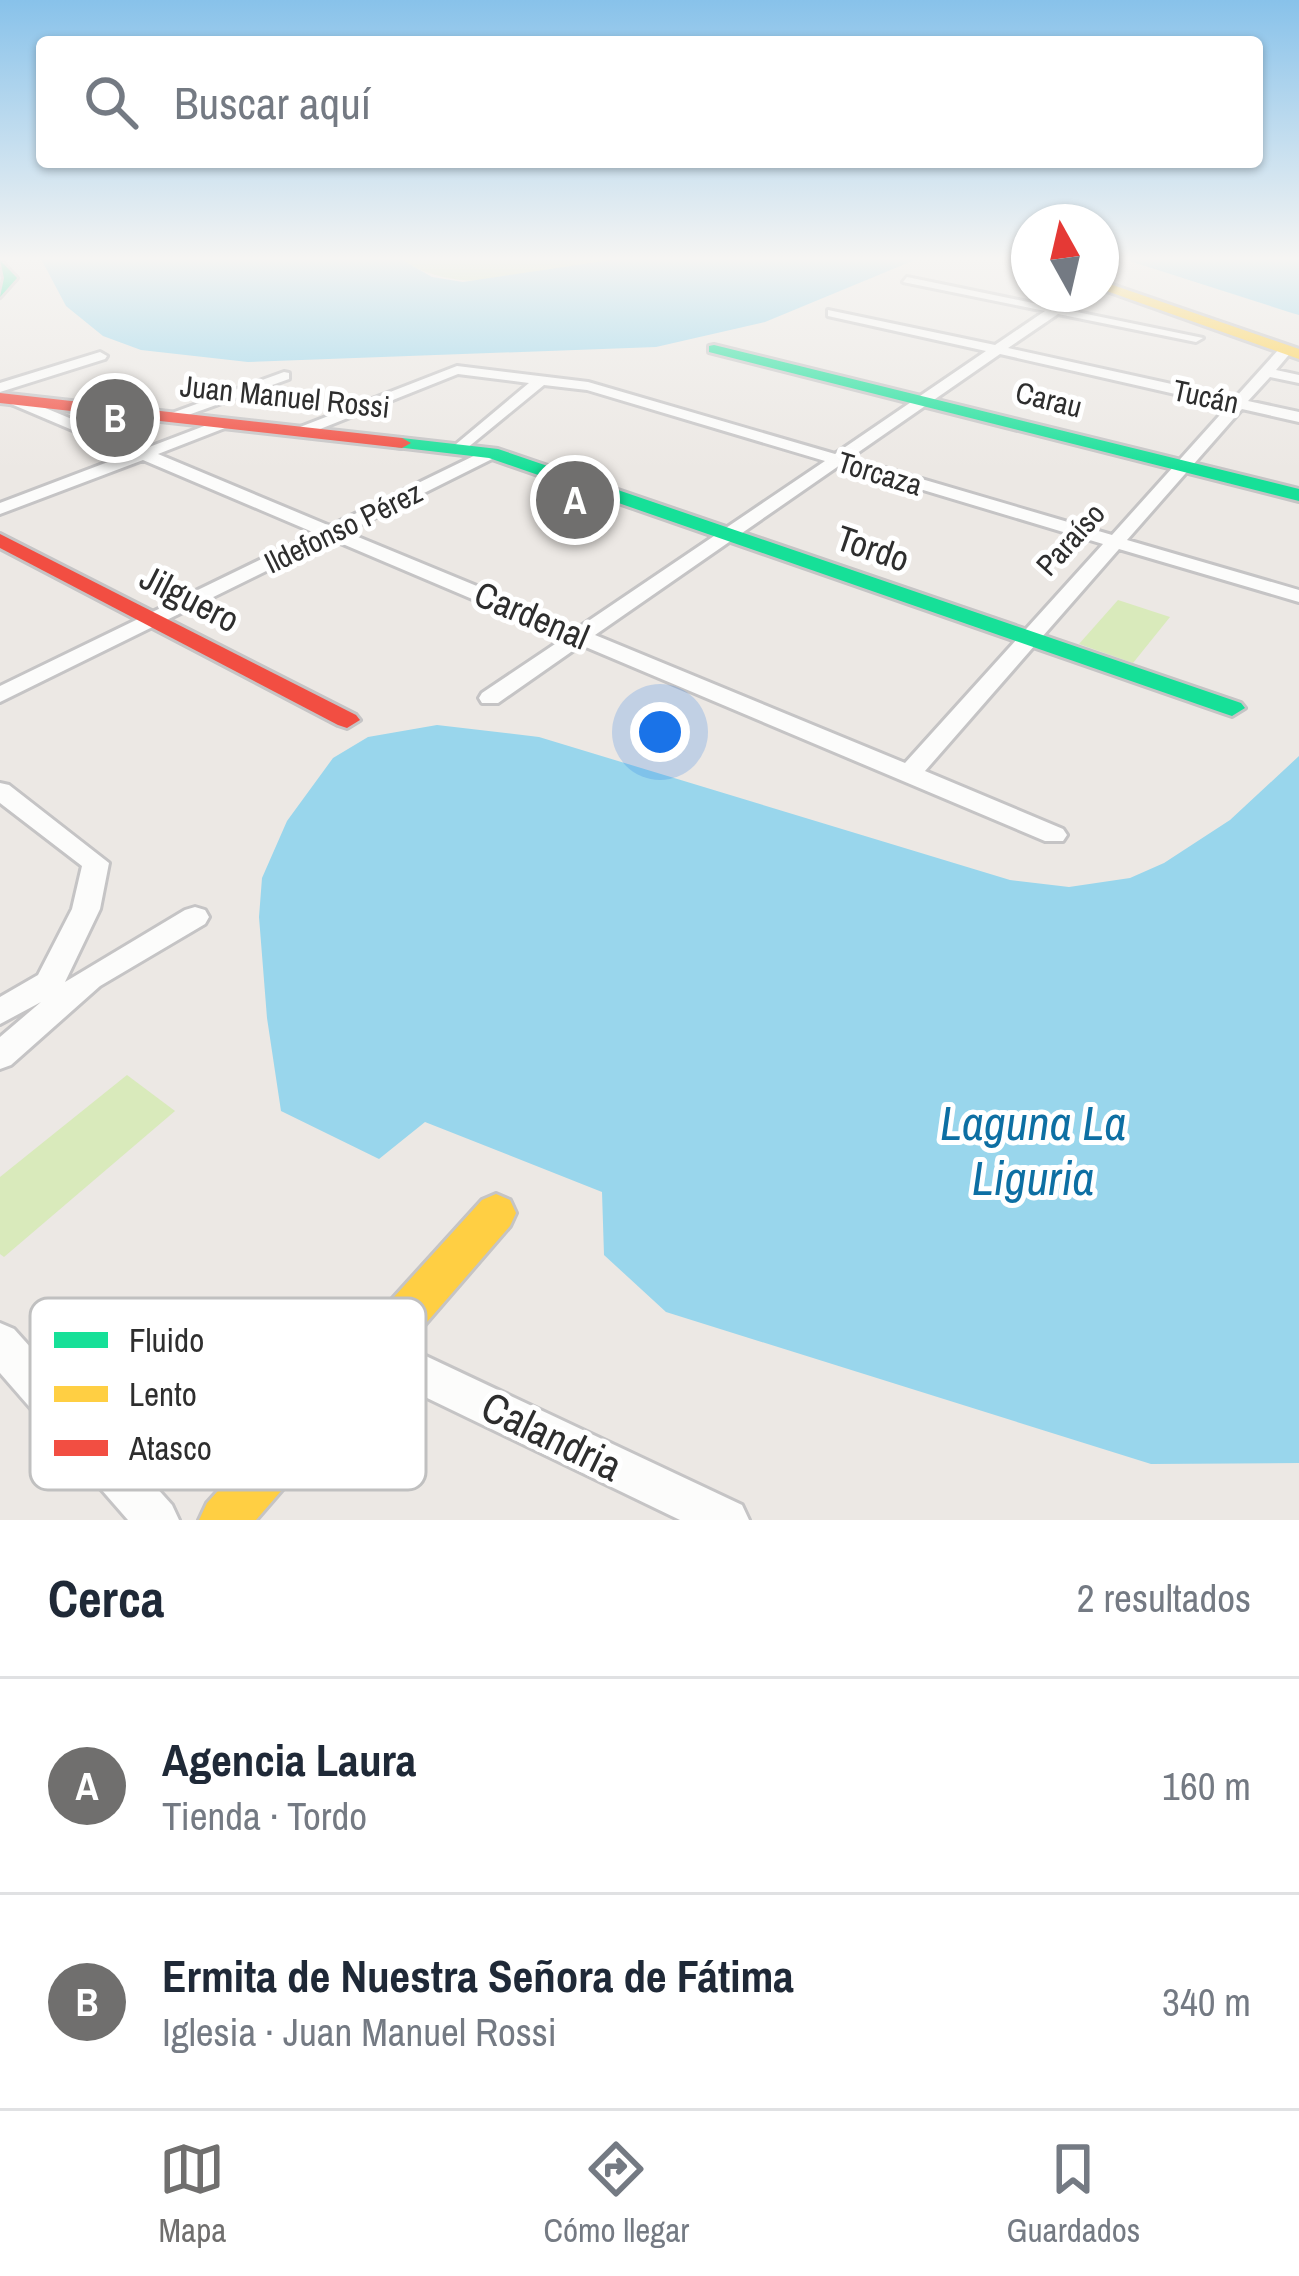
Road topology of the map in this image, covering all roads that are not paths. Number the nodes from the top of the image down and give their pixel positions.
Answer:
1 (899, 328) edge
2 (1029, 328) edge
3 (1148, 328) edge
4 (1207, 328) edge
5 (1196, 338) dead end
6 (714, 349) dead end
7 (997, 350) junction
8 (100, 356) dead end
9 (1284, 359) edge
10 (284, 376) dead end
11 (543, 378) junction
12 (1299, 379) edge
13 (3, 395) edge
14 (923, 402) junction
15 (1238, 404) junction
16 (169, 417) junction
17 (1299, 417) edge
18 (225, 424) junction
19 (299, 432) junction
20 (461, 448) junction
21 (492, 452) junction
22 (147, 454) junction
23 (835, 460) junction
24 (1179, 465) junction
25 (1299, 495) edge
26 (0, 508) edge
27 (333, 532) junction
28 (723, 534) junction
29 (0, 540) edge
30 (1111, 542) junction
31 (1299, 596) edge
32 (155, 620) junction
33 (581, 634) junction
34 (1025, 639) junction
35 (0, 695) edge
36 (490, 698) dead end
37 (1232, 709) dead end
38 (347, 720) dead end
39 (909, 774) junction
40 (0, 790) edge
41 (1054, 835) dead end
42 (195, 916) dead end
43 (56, 992) junction
44 (0, 1012) edge
45 (0, 1056) edge
46 (496, 1213) dead end
47 (423, 1298) edge
48 (0, 1342) edge
49 (30, 1376) edge
50 (426, 1377) edge
51 (131, 1490) edge
52 (251, 1490) edge
53 (157, 1520) edge
54 (224, 1520) edge
55 (727, 1520) edge

1 - 7 street, Tucán
2 - 7 street
3 - 5 street
4 - 9 street
6 - 14 street, Carau
7 - 14 street
7 - 15 street, Tucán
8 - 13 street
9 - 12 street
9 - 15 street, Paraíso
10 - 16 street
11 - 19 street, Torcaza
11 - 20 street
11 - 23 street, Torcaza
13 - 16 street, Juan Manuel Rossi
13 - 22 street, Cardenal
14 - 23 street
14 - 24 street, Carau
15 - 17 street, Tucán
15 - 24 street, Paraíso
16 - 18 street, Juan Manuel Rossi
18 - 19 street, Juan Manuel Rossi
18 - 22 street
19 - 20 street, Juan Manuel Rossi
20 - 21 street, Juan Manuel Rossi
21 - 27 street, Ildefonso Pérez
21 - 28 street, Tordo
22 - 26 street
22 - 27 street, Cardenal
23 - 28 street
23 - 30 street, Torcaza
24 - 25 street, Carau
24 - 30 street, Paraíso
27 - 32 street, Ildefonso Pérez
27 - 33 street, Cardenal
28 - 33 street
28 - 34 street, Tordo
29 - 32 street, Jilguero
30 - 31 street, Torcaza
30 - 34 street, Paraíso
32 - 35 street, Ildefonso Pérez
32 - 38 street, Jilguero
33 - 36 street
33 - 39 street, Cardenal
34 - 37 street, Tordo
34 - 39 street, Paraíso
39 - 41 street, Cardenal
40 - 43 street
42 - 43 street
43 - 44 street
43 - 45 street
46 - 47 street
48 - 49 street
50 - 55 street, Calandria
51 - 53 street
52 - 54 street

